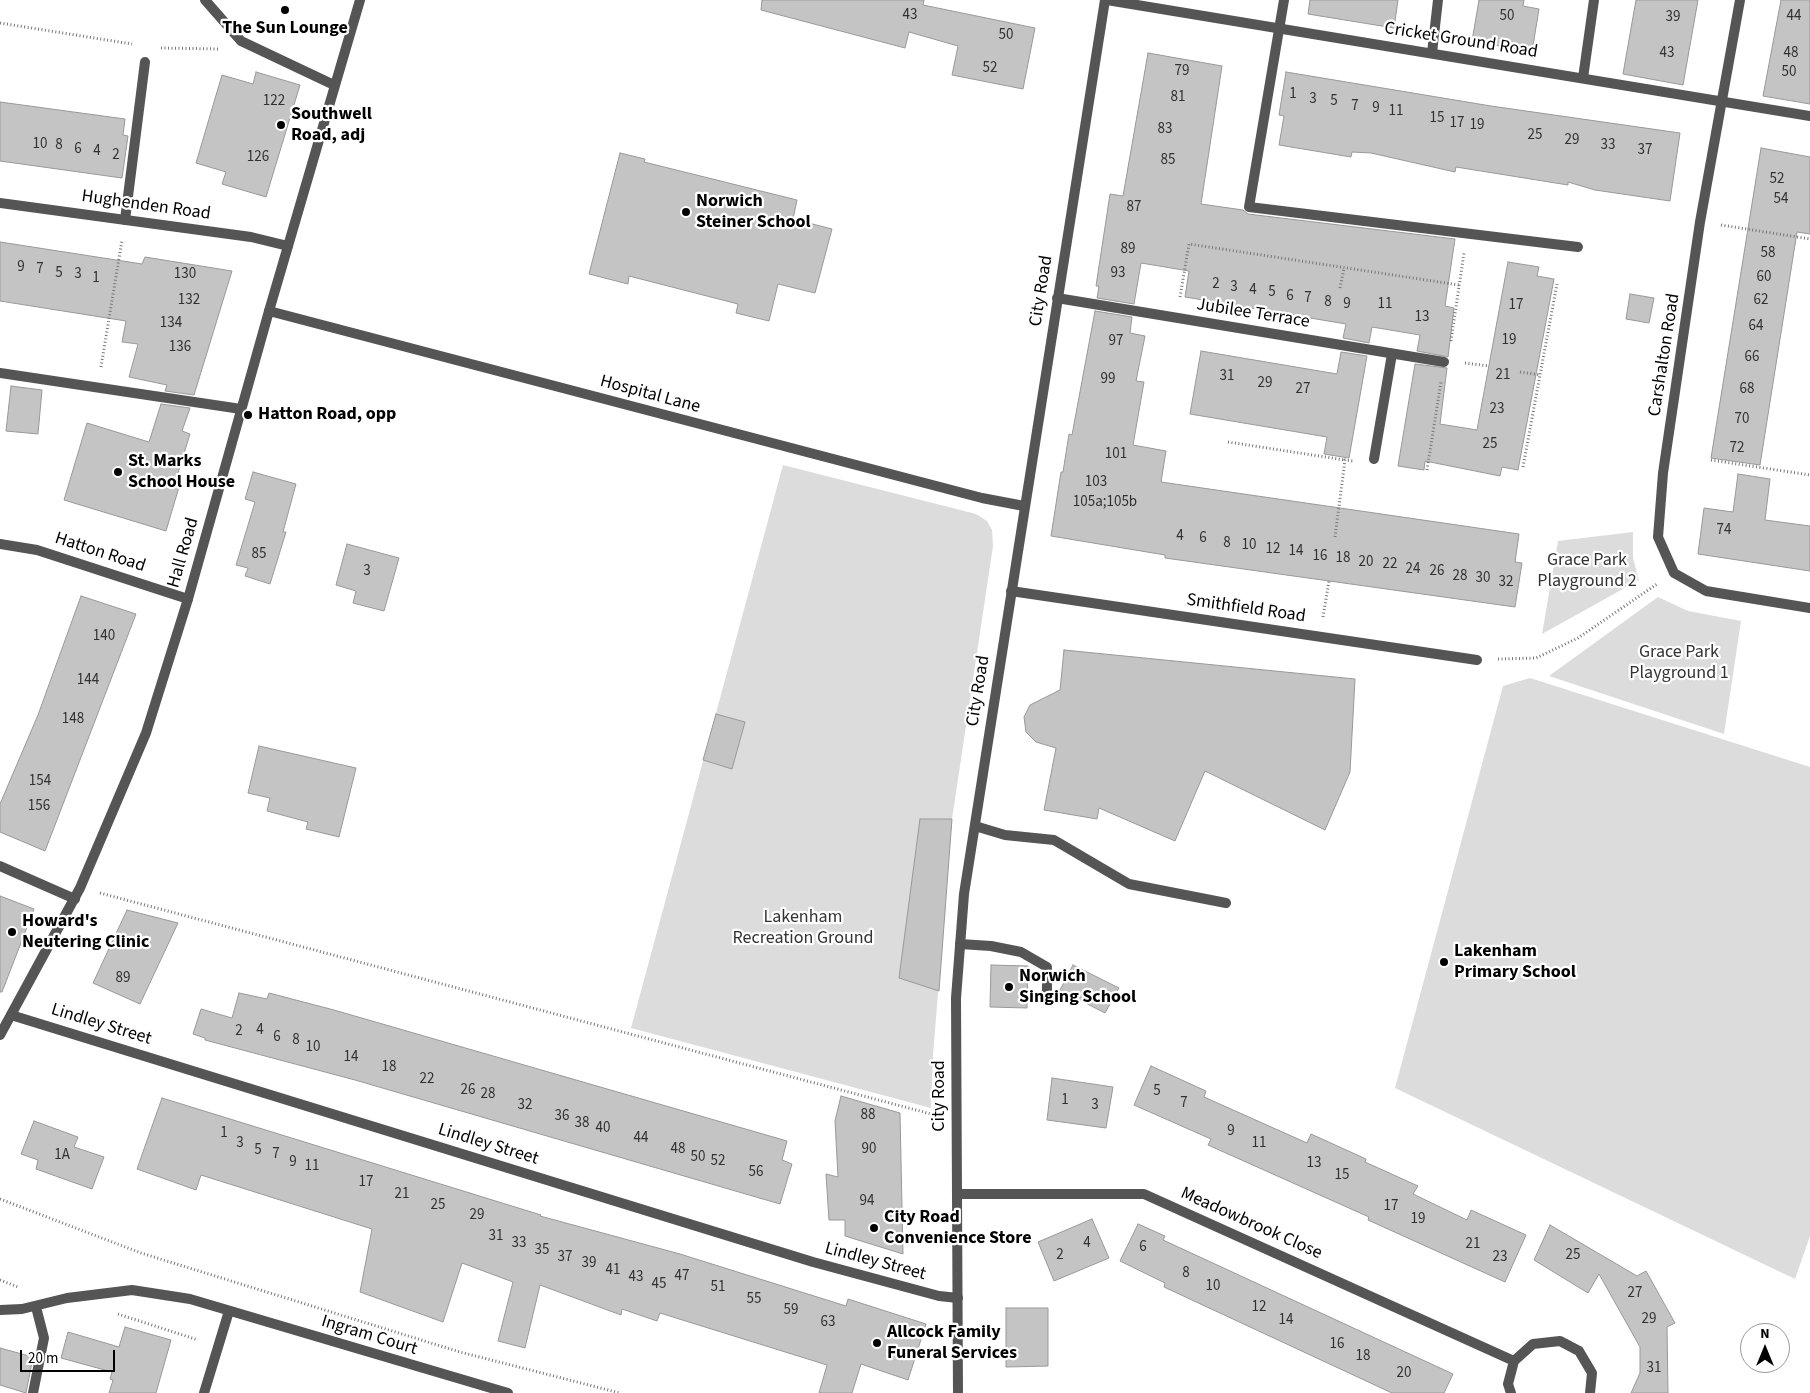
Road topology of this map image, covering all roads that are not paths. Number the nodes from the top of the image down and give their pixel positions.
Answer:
1 (205, 0) edge
2 (360, 0) edge
3 (1106, 0) edge
4 (1284, 0) edge
5 (1438, 0) edge
6 (1594, 0) edge
7 (1740, 0) edge
8 (1279, 27) junction
9 (1432, 53) junction
10 (145, 62) dead end
11 (1583, 78) junction
12 (334, 85) junction
13 (1724, 102) junction
14 (1810, 116) edge
15 (0, 203) edge
16 (125, 220) junction
17 (288, 246) junction
18 (1578, 247) dead end
19 (1057, 298) junction
20 (268, 311) junction
21 (1392, 354) junction
22 (1444, 362) road end
23 (0, 373) edge
24 (241, 409) junction
25 (1374, 459) dead end
26 (1024, 506) junction
27 (0, 544) edge
28 (1010, 591) junction
29 (188, 599) junction
30 (1810, 608) edge
31 (1477, 660) road end
32 (975, 826) junction
33 (0, 866) edge
34 (75, 899) junction
35 (1226, 903) dead end
36 (960, 944) junction
37 (1047, 996) dead end
38 (11, 1015) junction
39 (0, 1035) edge
40 (958, 1194) junction
41 (958, 1298) junction
42 (36, 1307) junction
43 (0, 1310) edge
44 (229, 1310) junction
45 (1514, 1362) junction
46 (33, 1393) edge
47 (204, 1393) edge
48 (503, 1393) edge
49 (958, 1393) edge
50 (1511, 1393) edge
51 (1590, 1393) edge

1 - 12 street
2 - 12 street, Hall Road
3 - 8 street, Cricket Ground Road
3 - 19 street, City Road
4 - 8 street
5 - 9 street
6 - 11 street
7 - 13 street, Carshalton Road
8 - 9 street, Cricket Ground Road
8 - 18 street
9 - 11 street, Cricket Ground Road
10 - 16 street
11 - 13 street, Cricket Ground Road
12 - 17 street, Hall Road
13 - 14 street, Cricket Ground Road
13 - 30 street, Carshalton Road
15 - 16 street, Hughenden Road
16 - 17 street, Hughenden Road
17 - 20 street, Hall Road
19 - 21 street, Jubilee Terrace
19 - 26 street, City Road
20 - 24 street, Hall Road
20 - 26 street, Hospital Lane
21 - 22 street, Jubilee Terrace
21 - 25 street
23 - 24 street
24 - 29 street, Hall Road
26 - 28 street, City Road
27 - 29 street, Hatton Road
28 - 31 street, Smithfield Road
28 - 32 street, City Road
29 - 34 street, Hall Road
32 - 35 street
32 - 36 street, City Road
33 - 34 street
34 - 38 street, Hall Road
36 - 37 street
36 - 40 street, City Road
38 - 39 street, Hall Road
38 - 41 street, Lindley Street
40 - 41 street, City Road
40 - 45 street, Meadowbrook Close
41 - 49 street, City Road
42 - 43 street, Ingram Court
42 - 44 street, Ingram Court
42 - 46 street
44 - 47 street
44 - 48 street, Ingram Court
45 - 50 street
45 - 51 street

